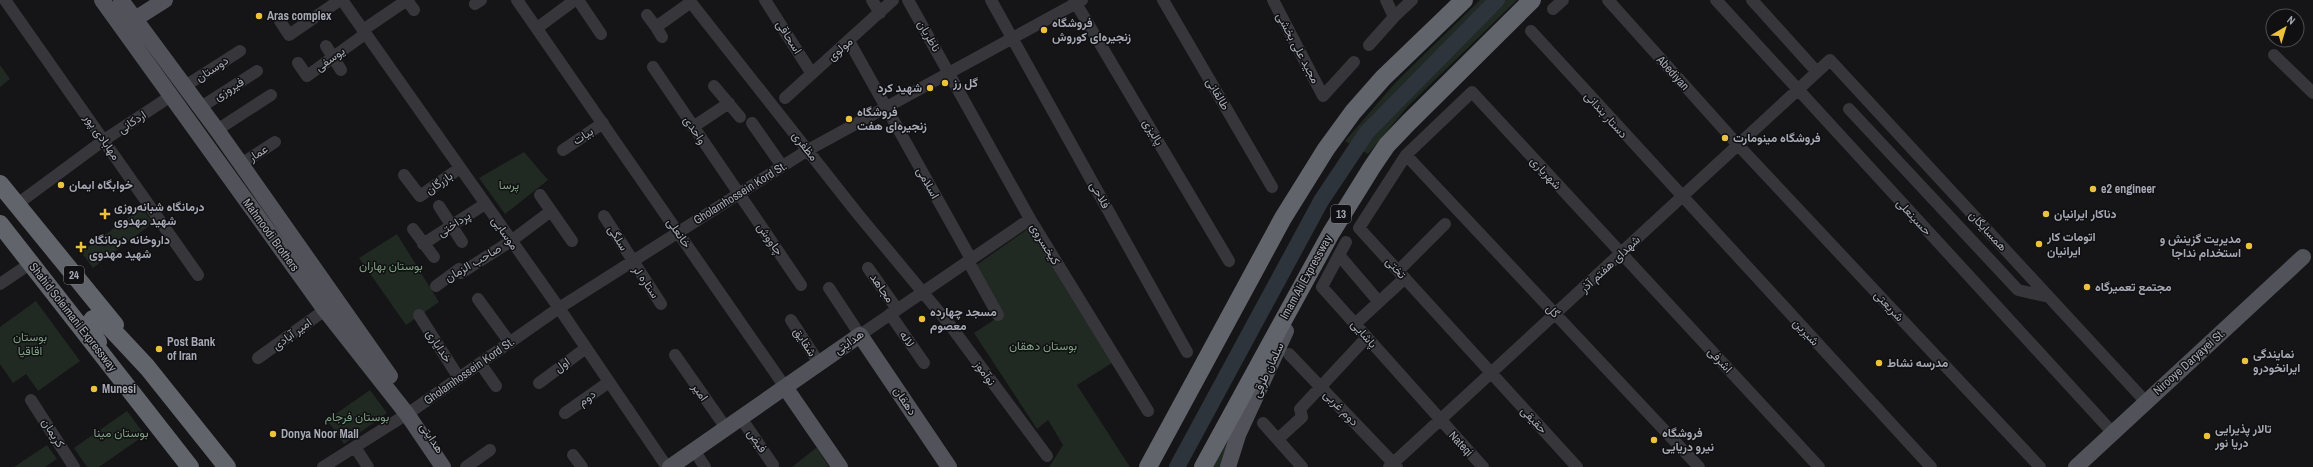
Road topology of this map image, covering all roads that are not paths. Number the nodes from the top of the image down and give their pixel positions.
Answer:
1 (5, 0) edge
2 (102, 0) edge
3 (121, 0) edge
4 (341, 0) edge
5 (407, 0) edge
6 (517, 0) edge
7 (576, 0) edge
8 (765, 0) edge
9 (872, 0) edge
10 (893, 0) edge
11 (908, 0) edge
12 (991, 0) edge
13 (1163, 0) edge
14 (1273, 0) edge
15 (1386, 0) edge
16 (1412, 0) edge
17 (1464, 0) edge
18 (1532, 0) edge
19 (1563, 0) edge
20 (1608, 0) edge
21 (1716, 0) edge
22 (1752, 0) edge
23 (690, 1) edge
24 (1077, 1) edge
25 (159, 4) edge
26 (1553, 9) dead end
27 (414, 10) dead end
28 (880, 13) junction
29 (647, 15) dead end
30 (1394, 17) junction
31 (135, 20) junction
32 (280, 21) dead end
33 (537, 28) junction
34 (364, 32) junction
35 (1531, 32) dead end
36 (601, 34) dead end
37 (1012, 38) junction
38 (849, 41) junction
39 (1369, 45) dead end
40 (326, 46) dead end
41 (240, 51) dead end
42 (2274, 55) dead end
43 (333, 57) junction
44 (1830, 60) joint
45 (1354, 62) dead end
46 (298, 63) dead end
47 (652, 67) dead end
48 (341, 70) dead end
49 (257, 71) dead end
50 (950, 72) junction
51 (1817, 72) junction
52 (812, 74) junction
53 (185, 86) junction
54 (714, 86) dead end
55 (1798, 91) junction
56 (2313, 93) edge
57 (271, 95) dead end
58 (171, 96) junction
59 (785, 98) dead end
60 (729, 103) junction
61 (201, 107) junction
62 (886, 107) junction
63 (1849, 109) dead end
64 (740, 117) dead end
65 (603, 123) junction
66 (752, 123) dead end
67 (693, 127) junction
68 (217, 130) junction
69 (104, 140) junction
70 (275, 142) dead end
71 (1738, 145) junction
72 (564, 150) dead end
73 (808, 150) junction
74 (1406, 155) junction
75 (241, 164) junction
76 (782, 166) junction
77 (460, 168) junction
78 (404, 175) dead end
79 (0, 184) edge
80 (1272, 187) dead end
81 (738, 194) junction
82 (540, 195) dead end
83 (1682, 198) junction
84 (485, 204) junction
85 (16, 205) junction
86 (439, 206) dead end
87 (551, 211) junction
88 (604, 216) dead end
89 (1030, 219) junction
90 (0, 224) edge
91 (1445, 224) dead end
92 (452, 226) junction
93 (413, 229) dead end
94 (678, 231) junction
95 (511, 241) junction
96 (572, 241) dead end
97 (462, 242) dead end
98 (1346, 242) dead end
99 (423, 244) junction
100 (53, 248) junction
101 (1339, 254) junction
102 (1621, 254) junction
103 (434, 257) dead end
104 (2303, 258) dead end
105 (969, 260) junction
106 (632, 261) junction
107 (1229, 261) dead end
108 (31, 263) junction
109 (868, 268) dead end
110 (1310, 273) junction
111 (1402, 274) junction
112 (198, 275) dead end
113 (0, 284) edge
114 (801, 285) dead end
115 (436, 286) dead end
116 (829, 288) dead end
117 (921, 292) junction
118 (2049, 297) junction
119 (478, 299) dead end
120 (1379, 302) junction
121 (661, 304) dead end
122 (559, 308) junction
123 (325, 310) junction
124 (894, 311) junction
125 (1556, 314) junction
126 (419, 315) dead end
127 (998, 315) dead end
128 (791, 320) dead end
129 (1355, 324) junction
130 (860, 335) junction
131 (1367, 338) junction
132 (510, 343) junction
133 (586, 348) junction
134 (1188, 352) dead end
135 (1289, 354) dead end
136 (675, 355) dead end
137 (258, 358) dead end
138 (480, 363) junction
139 (819, 363) junction
140 (924, 364) dead end
141 (147, 367) junction
142 (1490, 374) junction
143 (459, 378) junction
144 (539, 382) dead end
145 (609, 382) junction
146 (496, 386) dead end
147 (785, 386) junction
148 (1320, 386) junction
149 (128, 390) junction
150 (31, 400) dead end
151 (2146, 402) junction
152 (1148, 411) dead end
153 (410, 412) junction
154 (565, 413) dead end
155 (741, 418) junction
156 (1440, 420) junction
157 (1263, 423) dead end
158 (726, 428) junction
159 (2112, 433) junction
160 (1278, 439) junction
161 (355, 447) junction
162 (490, 450) dead end
163 (694, 450) junction
164 (573, 455) dead end
165 (1046, 456) dead end
166 (773, 465) dead end
167 (325, 466) edge
168 (1393, 466) edge
169 (74, 467) edge
170 (190, 467) edge
171 (227, 467) edge
172 (368, 467) edge
173 (443, 467) edge
174 (450, 467) edge
175 (466, 467) edge
176 (582, 467) edge
177 (669, 467) edge
178 (705, 467) edge
179 (840, 467) edge
180 (949, 467) edge
181 (1148, 467) edge
182 (1204, 467) edge
183 (1228, 467) edge
184 (1302, 467) edge
185 (1483, 467) edge
186 (1577, 467) edge
187 (1699, 467) edge
188 (1819, 467) edge
189 (1931, 467) edge
190 (2040, 467) edge
191 (2076, 467) edge

1 - 69 street, مهابادی پور
2 - 58 main road, Mahmoodi Brothers
3 - 25 main road
3 - 31 main road, Mahmoodi Brothers
4 - 32 street
4 - 34 street, موسایی
5 - 27 street
5 - 34 street, یوسفی
6 - 33 street, خانعلی
7 - 33 street
7 - 36 street
8 - 52 street, اسحاقی
9 - 28 street
10 - 28 street, مولوی
11 - 50 street, ناظریان
12 - 37 street, فلاحی
13 - 80 street, طالقانی
14 - 45 street, مجید علی بخشی
15 - 30 street
16 - 30 street
17 - 181 highway
18 - 110 highway, Imam Ali Expressway / 13
19 - 26 street
20 - 71 street, Abediyan
21 - 55 street, حسینعلی
22 - 51 street
23 - 29 street
23 - 73 street, مظفری
24 - 37 street, Gholamhossein Kord St.
24 - 107 street, پالیزی
25 - 31 main road
28 - 38 street, مولوی
30 - 39 street
31 - 53 main road, Mahmoodi Brothers
33 - 65 street, خانعلی
34 - 43 street, یوسفی
34 - 77 street, موسایی
35 - 83 street, دستار بندانی
37 - 50 street, Gholamhossein Kord St.
37 - 134 street, فلاحی
38 - 52 street, مولوی
38 - 62 street, اسلامی
40 - 43 street
41 - 53 street, دوستان
42 - 56 street
43 - 46 street, یوسفی
43 - 48 street
44 - 51 street, شهدای هفتم آذر
44 - 118 street, همسایگان
47 - 67 street, واحدی
49 - 61 street, فیروزی
50 - 62 street, Gholamhossein Kord St.
50 - 89 street, کیخسروی
51 - 55 street, شهدای هفتم آذر
52 - 59 street, مولوی
53 - 58 main road
53 - 61 main road, Mahmoodi Brothers
54 - 60 street
55 - 71 street, شهدای هفتم آذر
55 - 159 street, حسینعلی
57 - 68 street
58 - 69 street, اردکانی
58 - 123 main road, Mahmoodi Brothers
60 - 64 street
60 - 67 street
61 - 68 main road, Mahmoodi Brothers
62 - 73 street, Gholamhossein Kord St.
62 - 105 street, اسلامی
63 - 118 street
65 - 72 street, بیات
65 - 94 street, خانعلی
66 - 76 street
67 - 81 street, واحدی
68 - 75 main road, Mahmoodi Brothers
69 - 85 street, اردکانی
69 - 112 street, مهابادی پور
70 - 75 street, عمار
71 - 83 street, شهدای هفتم آذر
71 - 190 street, شریعتی
73 - 76 street, Gholamhossein Kord St.
73 - 117 street, مظفری
74 - 102 street, شهریاری
74 - 111 street, تختی
74 - 125 street, گل
75 - 153 main road, Mahmoodi Brothers
76 - 81 street, Gholamhossein Kord St.
77 - 78 street, بازرگان
77 - 84 street, موسایی
79 - 85 highway, 24
81 - 94 street, Gholamhossein Kord St.
81 - 114 street, چاووش
82 - 87 street
83 - 102 street, شهدای هفتم آذر
83 - 189 street, شیرین
84 - 92 street, پرداختی
84 - 95 street, موسایی
85 - 100 highway, 24
86 - 92 street
87 - 95 street, صاحب الزمان
87 - 96 street
88 - 106 street, سلگی
89 - 105 street, هدایتی
89 - 152 street, کیخسروی
90 - 108 highway, Shahid Soleimani Expressway / 24
91 - 111 street
92 - 97 street
92 - 99 street, پرداختی
93 - 99 street
94 - 106 street, Gholamhossein Kord St.
94 - 147 street, خانعلی
95 - 115 street, صاحب الزمان
95 - 122 street, موسایی
98 - 101 street, پاشایی
99 - 103 street
100 - 108 highway
100 - 141 highway, 24
101 - 120 street
101 - 129 street, پاشایی
102 - 125 street, شهدای هفتم آذر
102 - 188 street, اشرفی
104 - 151 main road, Nirooye Daryayei St.
105 - 117 street, هدایتی
105 - 127 street, اسلامی
106 - 121 street, ستاره لر
106 - 122 street, Gholamhossein Kord St.
108 - 113 street
108 - 149 highway, Shahid Soleimani Expressway / 24
109 - 124 street, مجاهد
110 - 182 highway, Imam Ali Expressway / 13
110 - 183 main road, سلمان طرقی
111 - 120 street
111 - 142 street, تختی
116 - 130 street
117 - 124 street, هدایتی
117 - 165 street, نوآموز
118 - 151 street, همسایگان
119 - 132 street
120 - 129 street
122 - 132 street, Gholamhossein Kord St.
122 - 133 street, موسایی
123 - 137 street, امیر آبادی
123 - 153 main road, Mahmoodi Brothers
124 - 130 street, هدایتی
124 - 140 street, لاله
125 - 142 street, شهدای هفتم آذر
125 - 187 street, گل
126 - 143 street, خدایاری
128 - 139 street, شقایق
129 - 131 street, پاشایی
130 - 139 main road, هدایتی
130 - 180 main road, دهقان
131 - 148 street
131 - 156 street, پاشایی
132 - 138 street, Gholamhossein Kord St.
133 - 144 street, اول
133 - 145 street, موسایی
135 - 148 street, دوم غربی
136 - 158 street, امیر
138 - 143 street, Gholamhossein Kord St.
138 - 146 street
139 - 147 main road, هدایتی
141 - 149 highway
141 - 171 highway, 24
142 - 156 street, شهدای هفتم آذر
142 - 186 street, حقیقی
143 - 153 street, Gholamhossein Kord St.
145 - 154 street, دوم
145 - 177 street, موسایی
147 - 155 main road, هدایتی
147 - 179 main road, خانعلی
148 - 160 street
148 - 168 street, دوم غربی
149 - 170 highway, Shahid Soleimani Expressway / 24
150 - 169 street, کریمان
151 - 159 main road, Nirooye Daryayei St.
153 - 161 street, Gholamhossein Kord St.
153 - 173 main road, Mahmoodi Brothers
153 - 174 main road, هدایتی
155 - 158 main road, هدایتی
155 - 166 street, فیض
156 - 168 street, شهدای هفتم آذر
156 - 185 street, Nateqi
157 - 160 street
158 - 163 main road, هدایتی
159 - 191 main road, Nirooye Daryayei St.
160 - 184 street
161 - 167 street, Gholamhossein Kord St.
161 - 172 street
162 - 175 street
163 - 177 main road, هدایتی
163 - 178 street
164 - 176 street

